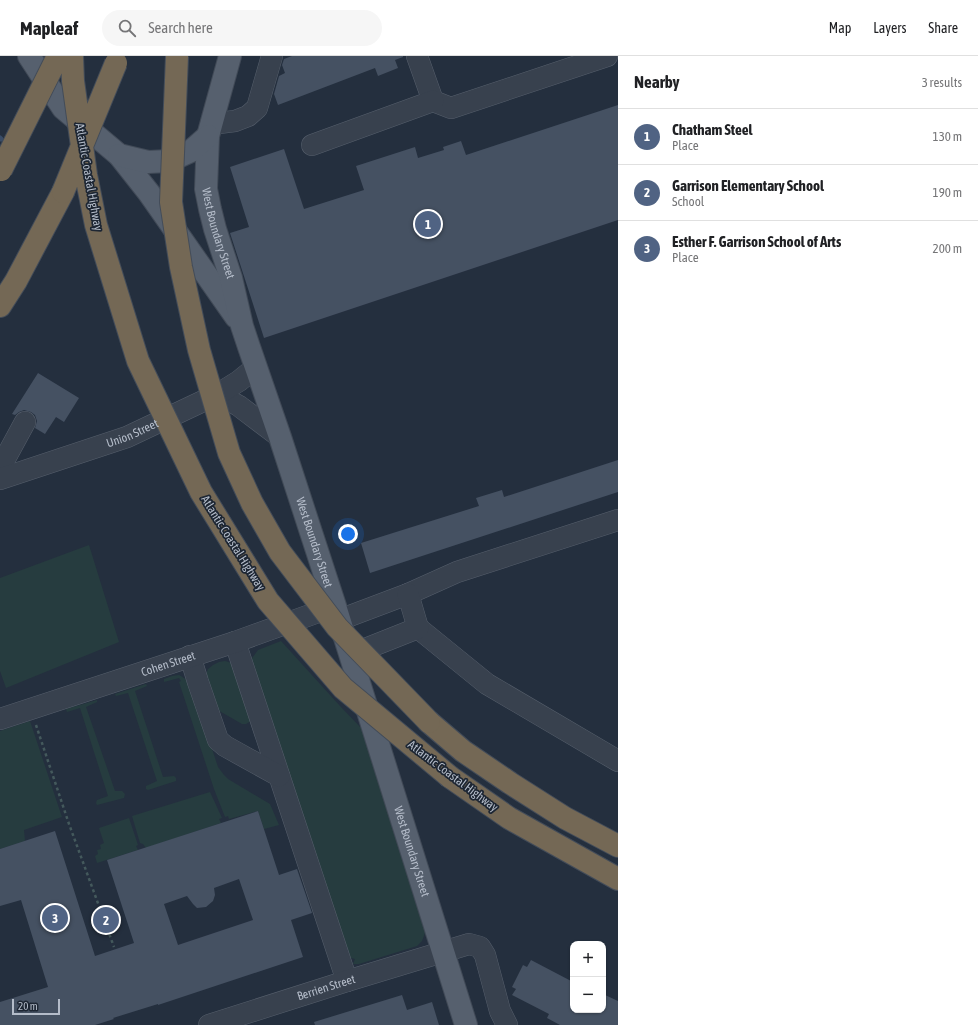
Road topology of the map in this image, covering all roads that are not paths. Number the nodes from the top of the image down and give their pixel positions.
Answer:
1 (29, 56) edge
2 (58, 56) edge
3 (72, 56) edge
4 (178, 56) edge
5 (230, 56) edge
6 (272, 56) edge
7 (417, 56) edge
8 (607, 56) edge
9 (117, 59) edge
10 (567, 62) edge
11 (432, 101) junction
12 (209, 130) junction
13 (312, 145) dead end
14 (119, 155) junction
15 (0, 170) edge
16 (0, 306) edge
17 (242, 326) junction
18 (255, 368) junction
19 (218, 394) junction
20 (25, 422) dead end
21 (280, 437) junction
22 (0, 468) edge
23 (0, 479) edge
24 (618, 520) edge
25 (408, 594) junction
26 (337, 613) junction
27 (418, 628) junction
28 (235, 642) junction
29 (350, 655) junction
30 (190, 656) junction
31 (0, 719) edge
32 (618, 761) edge
33 (273, 773) junction
34 (618, 846) edge
35 (564, 849) junction
36 (618, 879) edge
37 (618, 889) edge
38 (443, 951) junction
39 (342, 982) junction
40 (209, 1025) edge
41 (466, 1025) edge
42 (507, 1025) edge

1 - 14 main road
2 - 15 highway, bridge
3 - 35 highway, Atlantic Coastal Highway, bridge
4 - 34 highway, bridge
5 - 12 main road, West Boundary Street
6 - 12 street
7 - 11 street
8 - 10 street
9 - 16 highway, bridge
10 - 11 street
11 - 13 street
12 - 14 main road
12 - 17 main road, West Boundary Street
14 - 17 main road
17 - 18 main road, West Boundary Street
18 - 19 street, Union Street
18 - 21 main road, West Boundary Street
19 - 21 street
19 - 23 street, Union Street
20 - 22 street
21 - 26 main road, West Boundary Street
24 - 25 street, Cohen Street
25 - 26 street, Cohen Street
25 - 27 street
26 - 28 street, Cohen Street
26 - 29 main road, West Boundary Street
27 - 29 street
27 - 32 street
28 - 30 street, Cohen Street
28 - 33 street
29 - 38 main road, West Boundary Street
30 - 31 street, Cohen Street
30 - 33 street
33 - 39 street
35 - 36 highway, Atlantic Coastal Highway
35 - 37 highway
38 - 39 street, Berrien Street
38 - 41 main road, West Boundary Street
38 - 42 street, Berrien Street
39 - 40 street, Berrien Street

